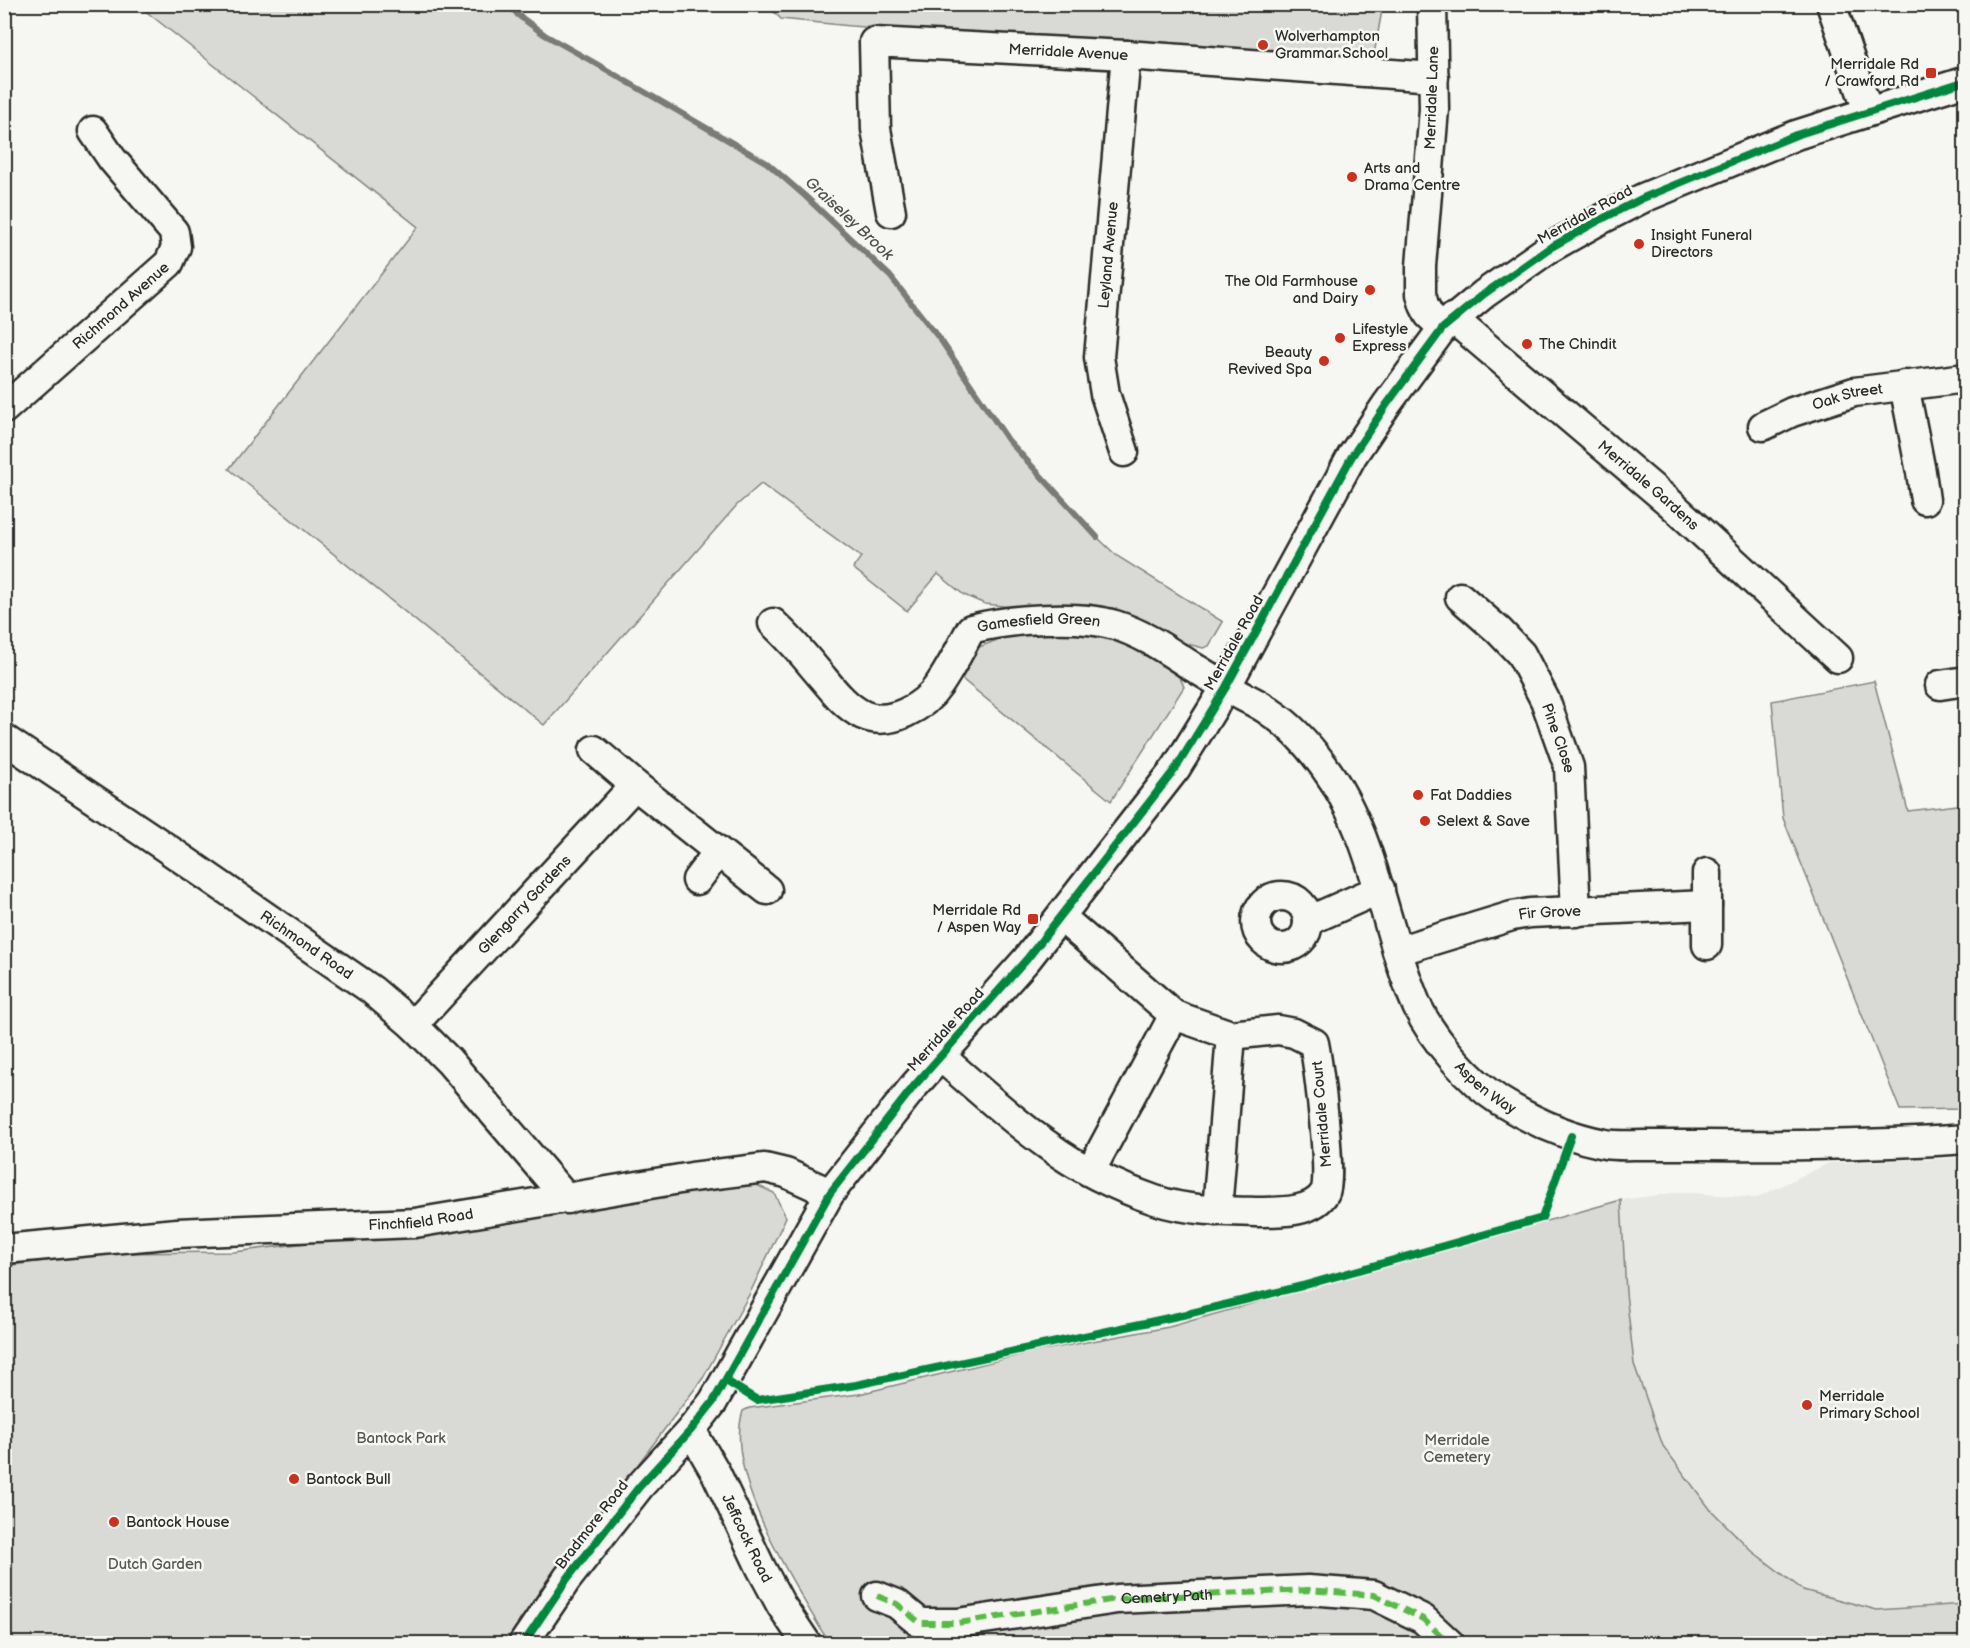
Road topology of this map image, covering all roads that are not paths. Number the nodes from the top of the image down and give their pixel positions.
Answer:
1 (1432, 4) edge
2 (1831, 4) edge
3 (1126, 55) junction
4 (1434, 77) junction
5 (1965, 81) edge
6 (1868, 111) junction
7 (93, 131) dead end
8 (891, 212) dead end
9 (1448, 323) junction
10 (1965, 378) edge
11 (1904, 385) junction
12 (4, 409) edge
13 (1763, 426) dead end
14 (1124, 452) dead end
15 (1931, 480) dead end
16 (1460, 597) dead end
17 (773, 623) dead end
18 (1838, 658) dead end
19 (1226, 687) junction
20 (4, 739) edge
21 (594, 750) dead end
22 (634, 785) junction
23 (718, 852) junction
24 (1707, 873) dead end
25 (697, 880) dead end
26 (1380, 889) junction
27 (767, 890) dead end
28 (1707, 905) junction
29 (1576, 912) junction
30 (1061, 916) junction
31 (1308, 921) dead end
32 (1707, 945) dead end
33 (1397, 951) junction
34 (1174, 1015) junction
35 (413, 1025) junction
36 (1231, 1035) junction
37 (941, 1057) junction
38 (1965, 1139) edge
39 (1090, 1172) junction
40 (830, 1193) junction
41 (567, 1199) junction
42 (1217, 1211) junction
43 (4, 1249) edge
44 (691, 1430) junction
45 (877, 1596) dead end
46 (523, 1644) edge
47 (807, 1644) edge
48 (1450, 1644) edge

1 - 4 street, Merridale Lane
2 - 6 street
3 - 4 street, Merridale Avenue
3 - 8 street, Merridale Avenue
3 - 14 street, Leyland Avenue
4 - 9 street, Merridale Lane
5 - 6 street, Merridale Road
6 - 9 street, Merridale Road
7 - 12 street, Richmond Avenue
9 - 18 street, Merridale Gardens
9 - 19 street, Merridale Road
10 - 11 street, Oak Street
11 - 13 street, Oak Street
11 - 15 street, Oak Street
16 - 29 street, Pine Close
17 - 19 street, Gamesfield Green
19 - 26 street, Aspen Way
19 - 30 street, Merridale Road
20 - 35 street, Richmond Road
21 - 22 street
22 - 23 street
22 - 35 street, Glengarry Gardens
23 - 25 street
23 - 27 street
24 - 28 street
26 - 31 street
26 - 33 street, Aspen Way
28 - 29 street, Fir Grove
28 - 32 street
29 - 33 street, Fir Grove
30 - 34 street, Merridale Court
30 - 37 street, Merridale Road
33 - 38 street, Aspen Way
34 - 36 street, Merridale Court
34 - 39 street
35 - 41 street, Richmond Road
36 - 42 street
36 - 42 street, Merridale Court
37 - 39 street, Merridale Court
37 - 40 street, Merridale Road
39 - 42 street, Merridale Court
40 - 41 street, Finchfield Road
40 - 44 street, Merridale Road
41 - 43 street, Finchfield Road
44 - 46 street, Bradmore Road
44 - 47 street, Jeffcock Road
45 - 48 street, Cemetry Path

